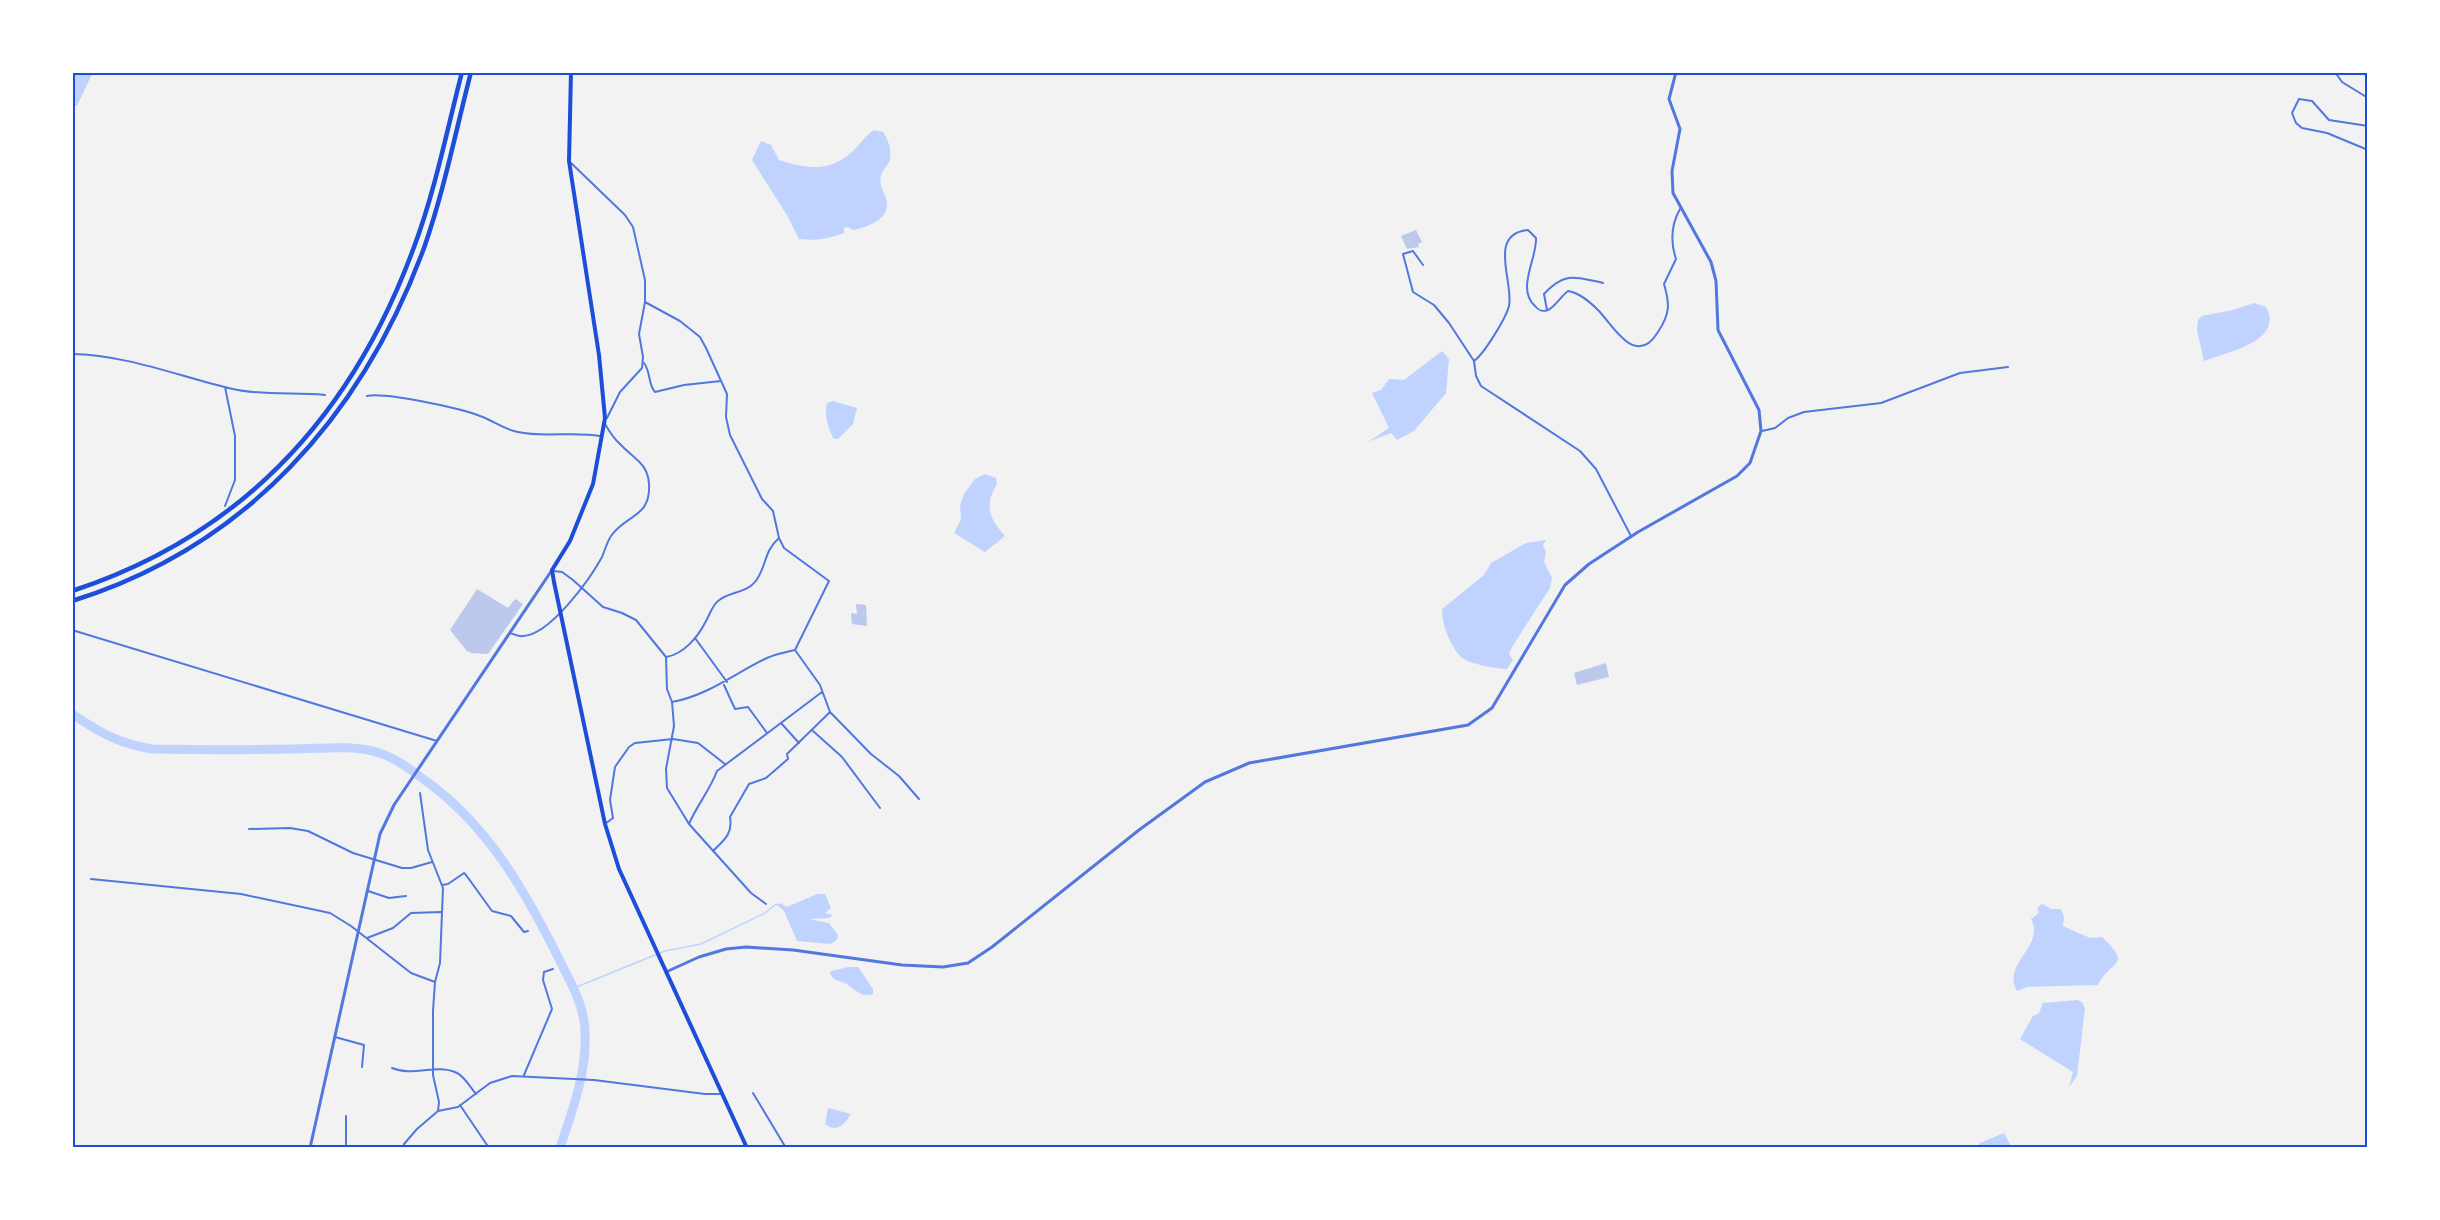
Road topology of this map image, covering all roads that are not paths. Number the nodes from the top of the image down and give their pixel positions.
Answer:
1 (462, 72) edge
2 (471, 72) edge
3 (571, 72) edge
4 (1676, 72) edge
5 (2335, 72) edge
6 (2368, 98) edge
7 (2368, 126) edge
8 (2368, 150) edge
9 (569, 161) junction
10 (1680, 209) junction
11 (1423, 265) dead end
12 (1603, 283) dead end
13 (645, 302) junction
14 (1547, 310) junction
15 (72, 354) edge
16 (1474, 361) junction
17 (643, 362) junction
18 (2008, 367) dead end
19 (721, 381) junction
20 (225, 387) junction
21 (325, 394) dead end
22 (367, 396) dead end
23 (605, 418) junction
24 (605, 424) junction
25 (1761, 431) junction
26 (603, 437) junction
27 (225, 506) dead end
28 (1631, 536) junction
29 (779, 538) junction
30 (552, 570) junction
31 (582, 588) junction
32 (72, 591) edge
33 (72, 601) edge
34 (560, 612) junction
35 (72, 630) edge
36 (510, 633) junction
37 (695, 638) junction
38 (795, 650) junction
39 (666, 657) junction
40 (725, 682) junction
41 (823, 692) junction
42 (672, 702) junction
43 (830, 712) junction
44 (781, 723) junction
45 (813, 731) junction
46 (767, 733) junction
47 (673, 739) junction
48 (437, 741) junction
49 (800, 743) junction
50 (725, 764) junction
51 (420, 793) dead end
52 (919, 799) dead end
53 (880, 808) dead end
54 (605, 824) junction
55 (689, 824) junction
56 (249, 829) dead end
57 (713, 851) junction
58 (374, 860) junction
59 (432, 862) junction
60 (91, 879) dead end
61 (442, 885) junction
62 (367, 891) junction
63 (406, 896) dead end
64 (766, 904) dead end
65 (441, 912) junction
66 (358, 931) junction
67 (528, 931) dead end
68 (367, 939) junction
69 (552, 969) dead end
70 (666, 972) junction
71 (435, 982) junction
72 (335, 1037) junction
73 (362, 1067) dead end
74 (392, 1068) dead end
75 (433, 1070) junction
76 (524, 1075) junction
77 (753, 1093) dead end
78 (476, 1094) junction
79 (722, 1094) junction
80 (460, 1106) junction
81 (438, 1111) junction
82 (346, 1116) dead end
83 (72, 1147) edge
84 (85, 1148) edge
85 (310, 1148) edge
86 (346, 1148) edge
87 (404, 1148) edge
88 (489, 1148) edge
89 (747, 1148) edge
90 (786, 1148) edge

1 - 32 highway
2 - 33 highway
3 - 9 main road
4 - 10 street
5 - 6 street
7 - 8 street
9 - 13 street
9 - 23 main road
10 - 14 street
10 - 25 street
11 - 16 street
12 - 14 street
13 - 17 street
13 - 19 street
14 - 16 street
15 - 20 street
16 - 28 street
17 - 19 street
17 - 23 street
18 - 25 street
19 - 29 street
20 - 21 street
20 - 27 street
22 - 26 street
23 - 24 main road
24 - 26 main road
24 - 31 street
25 - 28 street
26 - 30 main road
28 - 70 street
29 - 37 street
29 - 38 street
30 - 31 street
30 - 34 main road
30 - 36 street
31 - 34 street
31 - 39 street
34 - 36 street
34 - 54 main road
35 - 48 street
36 - 48 street
37 - 39 street
37 - 40 street
38 - 40 street
38 - 41 street
39 - 42 street
40 - 42 street
40 - 46 street
41 - 43 street
41 - 44 street
42 - 47 street
43 - 45 street
43 - 52 street
44 - 46 street
44 - 49 street
45 - 49 street
45 - 53 street
46 - 50 street
47 - 50 street
47 - 54 street
47 - 55 street
48 - 58 street
49 - 57 street
50 - 55 street
51 - 59 street
54 - 70 main road
55 - 57 street
56 - 58 street
57 - 64 street
58 - 59 street
58 - 62 street
59 - 61 street
60 - 66 street
61 - 65 street
61 - 67 street
62 - 63 street
62 - 66 street
65 - 68 street
65 - 71 street
66 - 68 street
66 - 72 street
68 - 71 street
69 - 76 street
70 - 79 main road
71 - 75 street
72 - 73 street
72 - 85 street
74 - 75 street
75 - 78 street
75 - 81 street
76 - 78 street
76 - 79 street
77 - 90 street
78 - 80 street
79 - 89 main road
80 - 81 street
80 - 88 street
81 - 87 street
82 - 86 street
83 - 84 street

